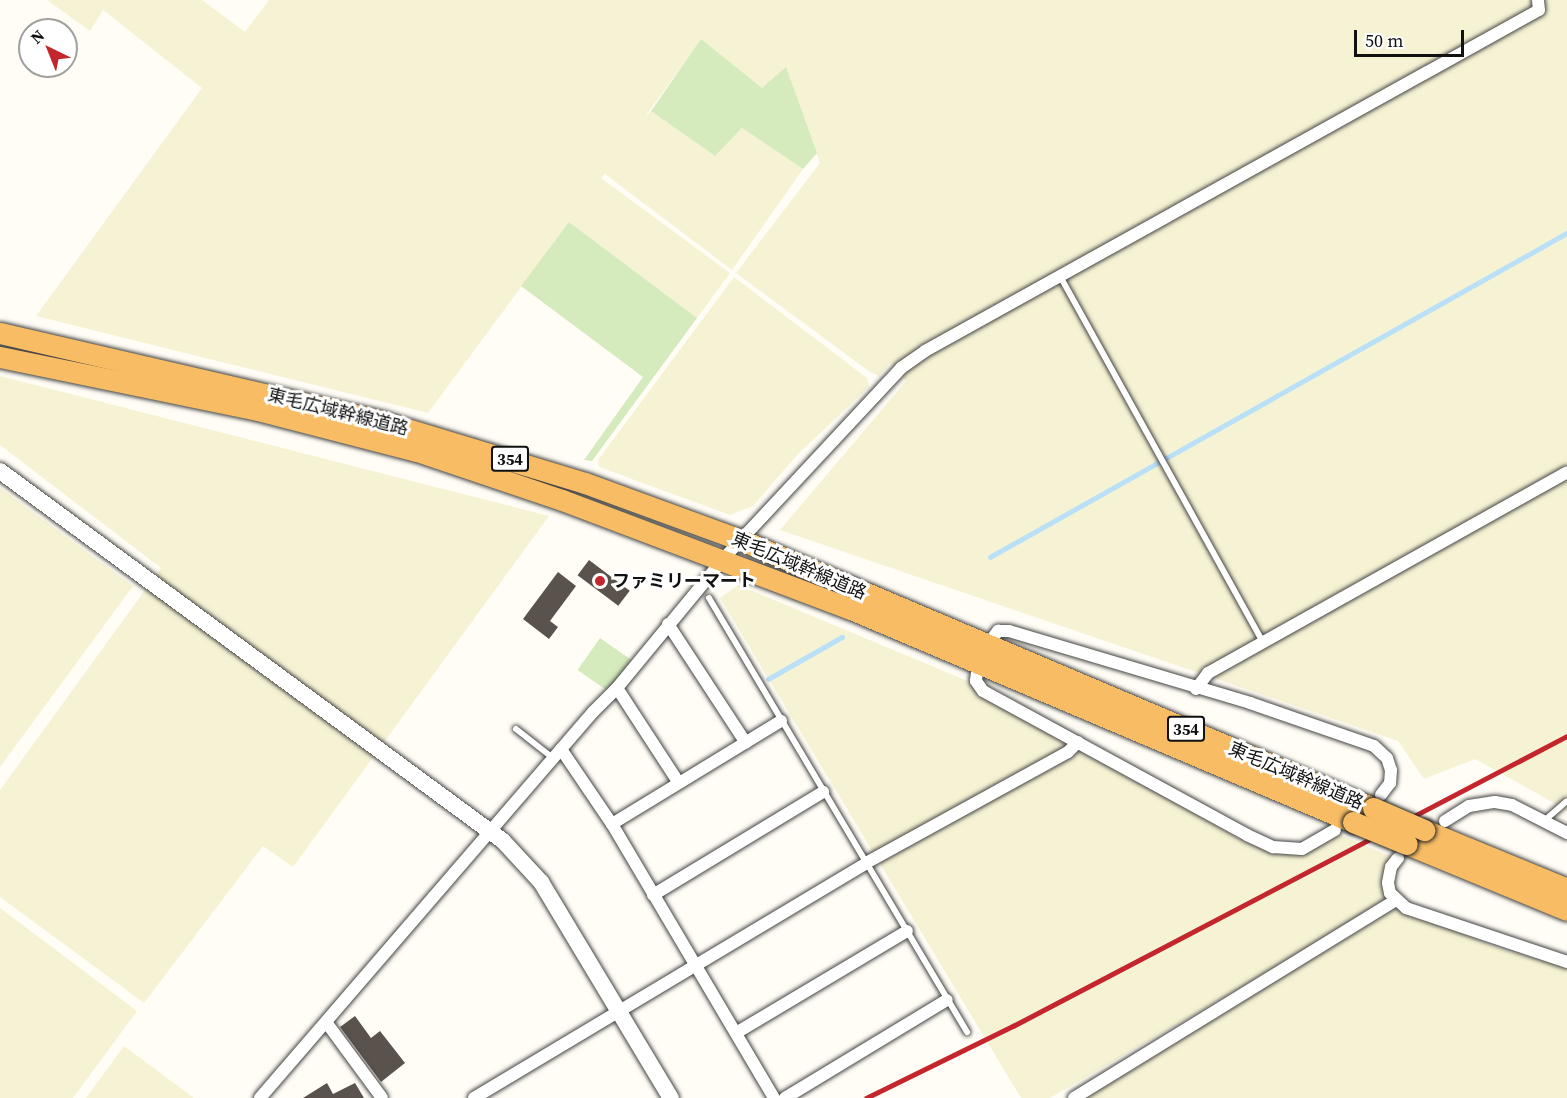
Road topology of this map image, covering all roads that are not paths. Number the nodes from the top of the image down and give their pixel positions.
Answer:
1 (1538, 0) edge
2 (1059, 276) junction
3 (0, 333) edge
4 (0, 357) edge
5 (0, 471) edge
6 (1567, 472) edge
7 (741, 540) junction
8 (724, 558) junction
9 (709, 598) dead end
10 (668, 624) junction
11 (1263, 642) junction
12 (983, 655) junction
13 (617, 688) junction
14 (1197, 689) junction
15 (781, 721) junction
16 (516, 729) dead end
17 (1078, 741) junction
18 (746, 743) junction
19 (557, 754) junction
20 (680, 783) junction
21 (823, 792) junction
22 (1377, 801) junction
23 (1567, 801) edge
24 (1445, 821) dead end
25 (1544, 821) junction
26 (612, 824) junction
27 (1344, 826) junction
28 (490, 830) junction
29 (1567, 833) edge
30 (1403, 851) junction
31 (866, 863) junction
32 (1567, 889) edge
33 (652, 895) junction
34 (1396, 900) junction
35 (1567, 910) edge
36 (907, 931) junction
37 (1567, 962) edge
38 (697, 967) junction
39 (947, 1000) junction
40 (620, 1012) junction
41 (326, 1022) junction
42 (967, 1032) dead end
43 (736, 1034) junction
44 (260, 1098) edge
45 (382, 1098) edge
46 (474, 1098) edge
47 (671, 1098) edge
48 (774, 1098) edge
49 (785, 1098) edge
50 (1074, 1098) edge

1 - 2 street
2 - 7 street
2 - 11 lane
3 - 7 highway, 東毛広域幹線道路 / 354
4 - 8 highway, 東毛広域幹線道路 / 354
5 - 28 street
6 - 11 street
7 - 8 street
7 - 12 highway, 東毛広域幹線道路 / 354
8 - 10 street
8 - 12 highway, 東毛広域幹線道路 / 354
9 - 15 lane
10 - 13 street
10 - 18 street
11 - 14 street
12 - 14 street
12 - 17 street
12 - 22 highway, 東毛広域幹線道路 / 354
12 - 27 highway, 東毛広域幹線道路 / 354
13 - 19 street
13 - 20 street
14 - 22 street
15 - 18 street
15 - 21 lane
16 - 19 lane
17 - 27 street
17 - 31 street
18 - 20 street
19 - 26 street
19 - 28 street
20 - 26 street
21 - 31 lane
21 - 33 street
22 - 32 highway, 東毛広域幹線道路 / 354, bridge
23 - 25 lane
24 - 25 street
25 - 29 street
26 - 33 street
27 - 30 highway, 東毛広域幹線道路 / 354, bridge
28 - 40 street
28 - 41 street
30 - 34 street
30 - 35 highway, 東毛広域幹線道路 / 354
31 - 36 lane
31 - 38 street
33 - 38 street
34 - 37 street
34 - 50 street
36 - 39 lane
36 - 43 street
38 - 40 street
38 - 43 street
39 - 42 lane
39 - 49 street
40 - 46 street
40 - 47 street
41 - 44 street
41 - 45 street
43 - 48 street

